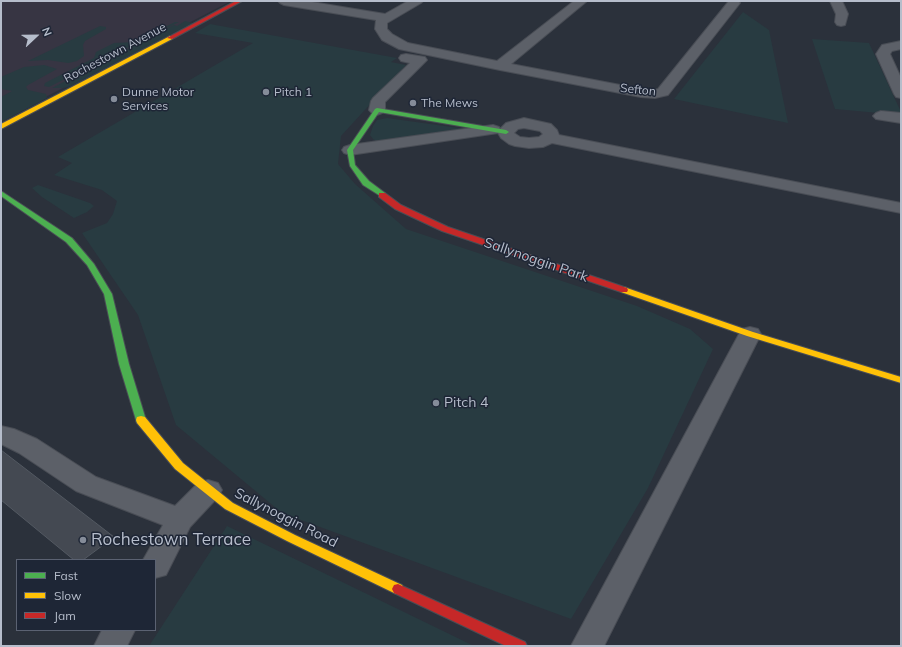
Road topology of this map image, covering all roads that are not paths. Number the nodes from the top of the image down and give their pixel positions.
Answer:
1 (240, 1) edge
2 (284, 1) edge
3 (417, 1) edge
4 (581, 1) edge
5 (836, 1) edge
6 (734, 3) dead end
7 (388, 18) junction
8 (841, 22) dead end
9 (901, 45) edge
10 (406, 58) dead end
11 (500, 66) junction
12 (901, 94) edge
13 (377, 110) junction
14 (882, 116) dead end
15 (901, 118) edge
16 (1, 127) edge
17 (500, 131) junction
18 (350, 150) junction
19 (1, 193) edge
20 (901, 208) edge
21 (750, 334) junction
22 (901, 380) edge
23 (1, 435) edge
24 (208, 490) junction
25 (180, 519) junction
26 (156, 564) edge
27 (118, 631) edge
28 (110, 646) edge
29 (520, 646) edge
30 (587, 646) edge

1 - 16 street, Rochestown Avenue
2 - 7 street
3 - 7 street
4 - 11 street
5 - 8 street
6 - 11 street, Sefton
7 - 11 street, Sefton
9 - 12 street
10 - 13 street
13 - 17 street
13 - 18 street
14 - 15 street
17 - 18 street
17 - 20 street
18 - 21 street, Sallynoggin Park
19 - 24 street, Sallynoggin Road
21 - 22 street, Sallynoggin Park
21 - 30 street
23 - 25 street
24 - 25 street
24 - 29 street, Sallynoggin Road
25 - 26 street
27 - 28 street

